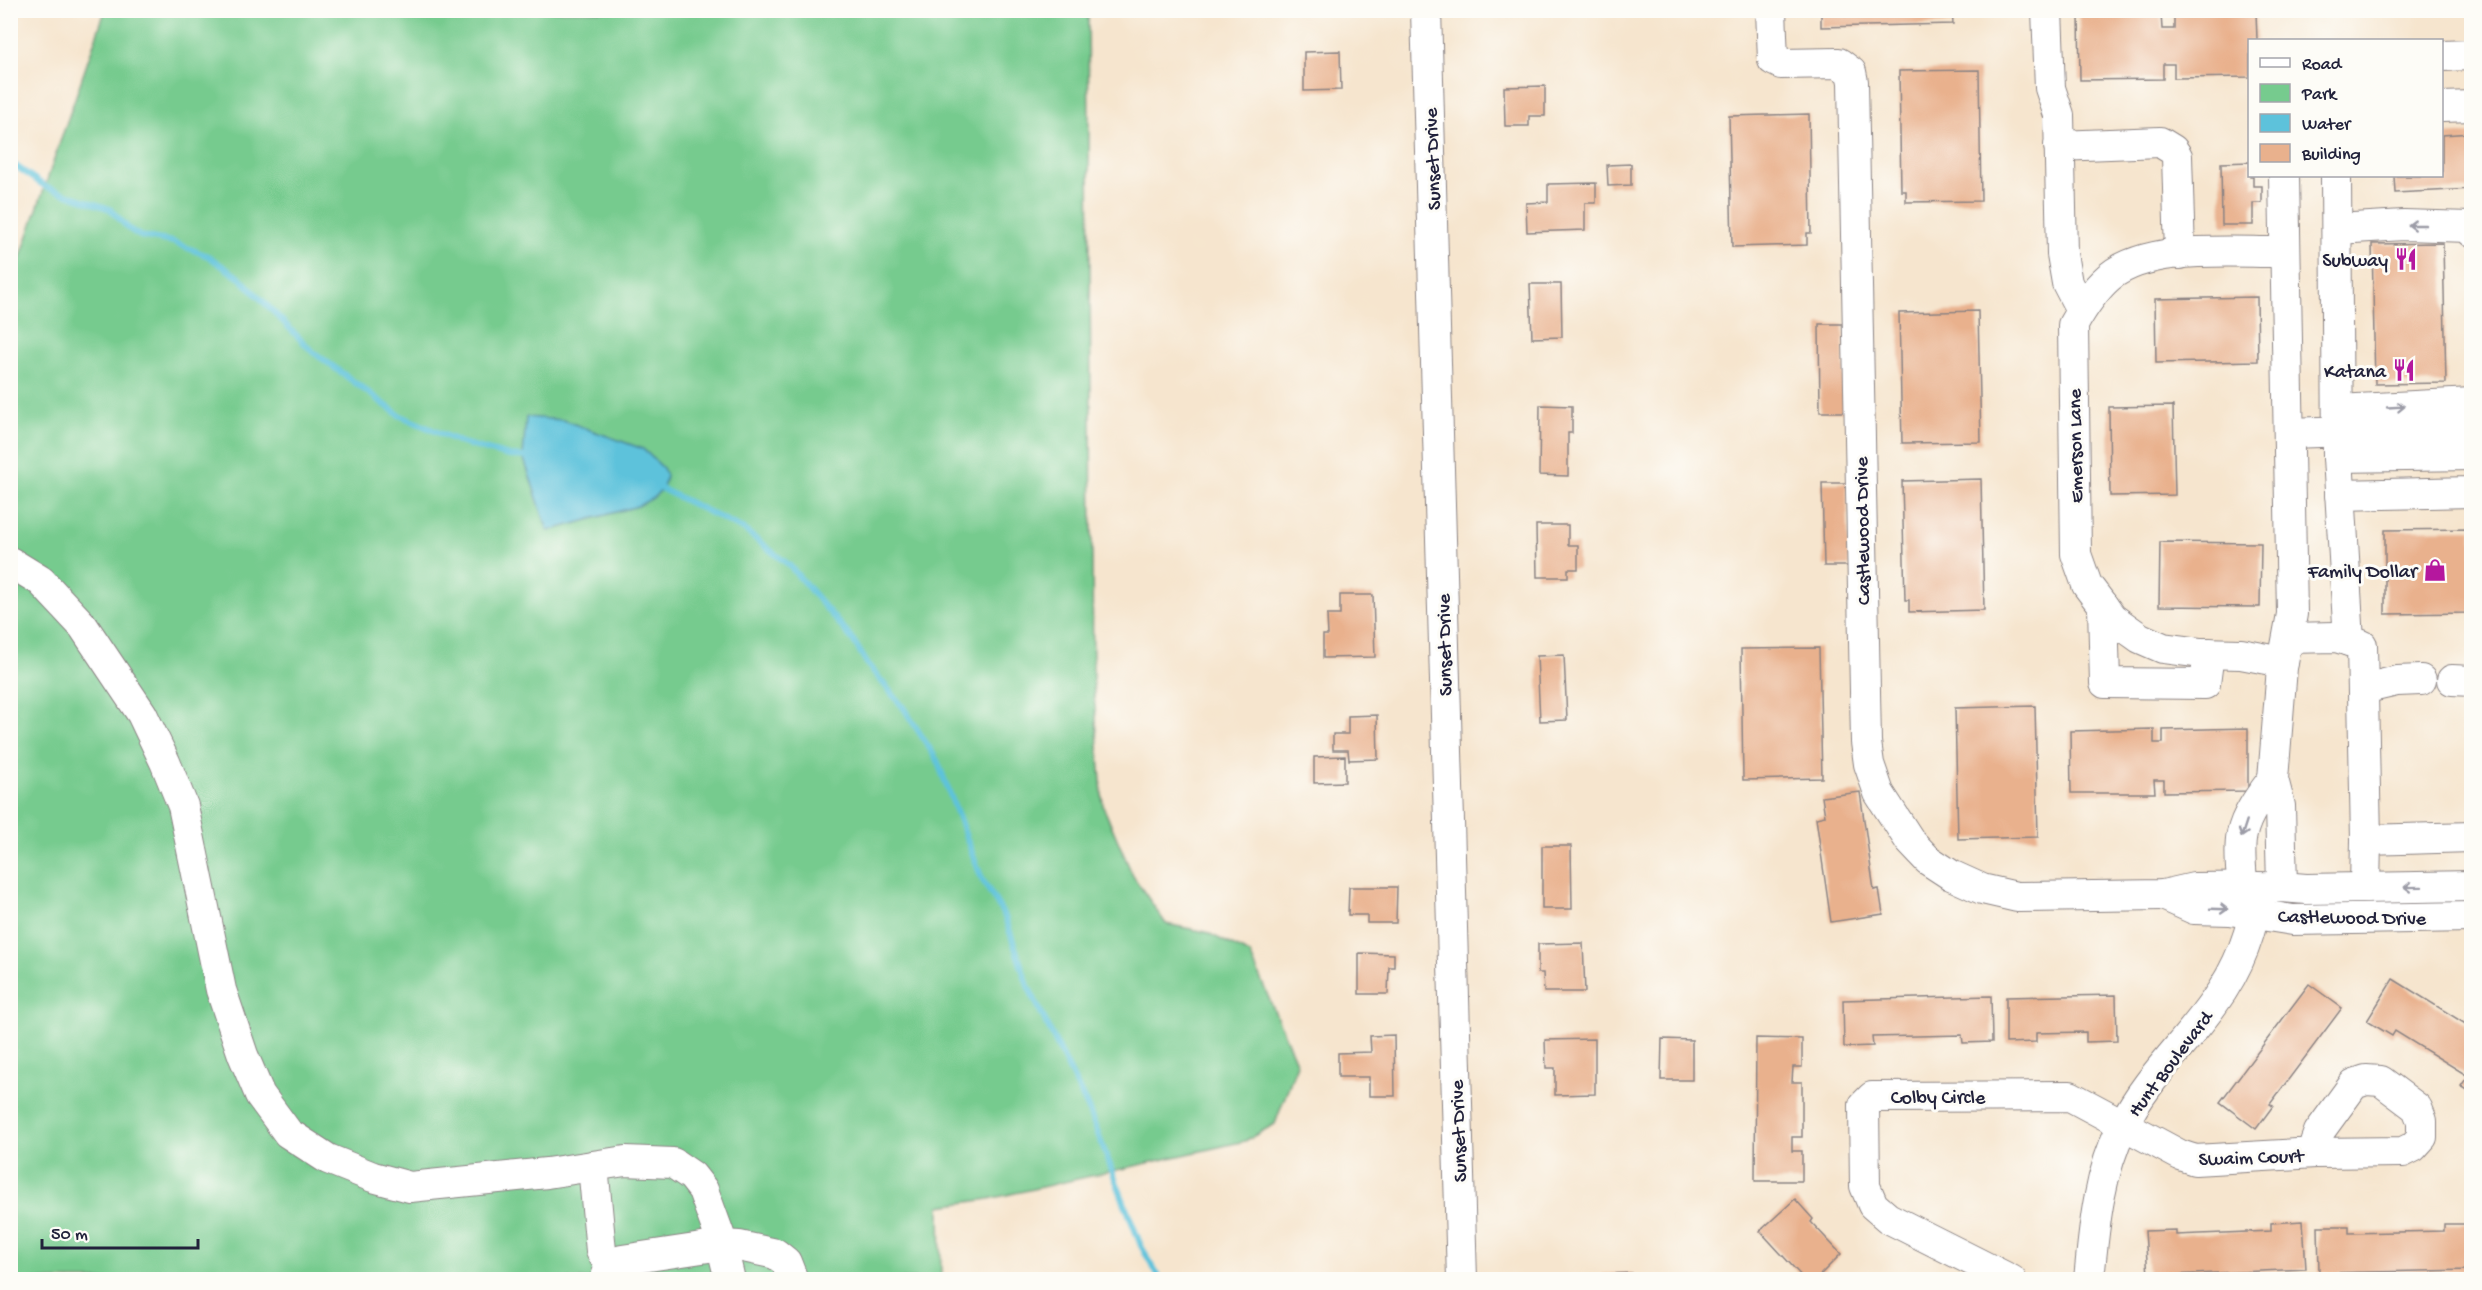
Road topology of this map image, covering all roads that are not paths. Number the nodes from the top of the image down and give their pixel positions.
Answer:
1 (1426, 10) edge
2 (1772, 10) edge
3 (2047, 10) edge
4 (2472, 55) edge
5 (2443, 56) edge
6 (2472, 106) edge
7 (2443, 107) edge
8 (2060, 146) junction
9 (2284, 177) edge
10 (2336, 177) edge
11 (2471, 228) edge
12 (2337, 229) junction
13 (2285, 252) junction
14 (2180, 254) junction
15 (2081, 310) junction
16 (2472, 403) edge
17 (2472, 427) edge
18 (2289, 433) junction
19 (2338, 433) junction
20 (2472, 455) edge
21 (2472, 492) edge
22 (2340, 495) junction
23 (10, 562) edge
24 (2103, 606) junction
25 (2349, 641) junction
26 (2286, 650) junction
27 (2209, 653) junction
28 (2421, 680) dead end
29 (2363, 689) junction
30 (2273, 779) junction
31 (2472, 837) edge
32 (2366, 840) junction
33 (2472, 886) edge
34 (2365, 888) junction
35 (2259, 894) junction
36 (2472, 917) edge
37 (2124, 1124) junction
38 (2315, 1153) dead end
39 (593, 1166) junction
40 (722, 1245) junction
41 (607, 1273) edge
42 (730, 1280) edge
43 (793, 1280) edge
44 (1462, 1280) edge
45 (2011, 1280) edge
46 (2088, 1280) edge

1 - 44 street, Sunset Drive
2 - 35 street, Castlewood Drive
3 - 8 street
4 - 5 street
6 - 7 street
8 - 14 street
8 - 15 street
9 - 13 street
10 - 12 street
11 -> 12 street
12 - 19 street
13 - 14 street, Emerson Lane
13 - 18 street
14 - 15 street, Emerson Lane
15 - 24 street, Emerson Lane
19 -> 16 street
17 - 19 street
18 - 19 street
18 - 26 street
19 - 20 street
19 - 22 street
21 - 22 street
22 - 25 street
23 - 39 street
24 - 27 street, Emerson Lane
24 - 27 street
25 - 26 street, Emerson Lane
25 - 29 street
26 - 27 street, Emerson Lane
26 - 30 street
28 - 29 street
29 - 32 street
30 - 35 street
30 -> 35 street
31 - 32 street
32 - 34 street
33 -> 34 street, Castlewood Drive
34 - 35 street, Castlewood Drive
35 - 36 street, Castlewood Drive
35 - 37 street, Hunt Boulevard
37 - 38 street, Swaim Court
37 - 45 street, Colby Circle
37 - 46 street, Hunt Boulevard
39 - 40 street
39 - 41 street
40 - 41 street
40 - 42 street
40 - 43 street

